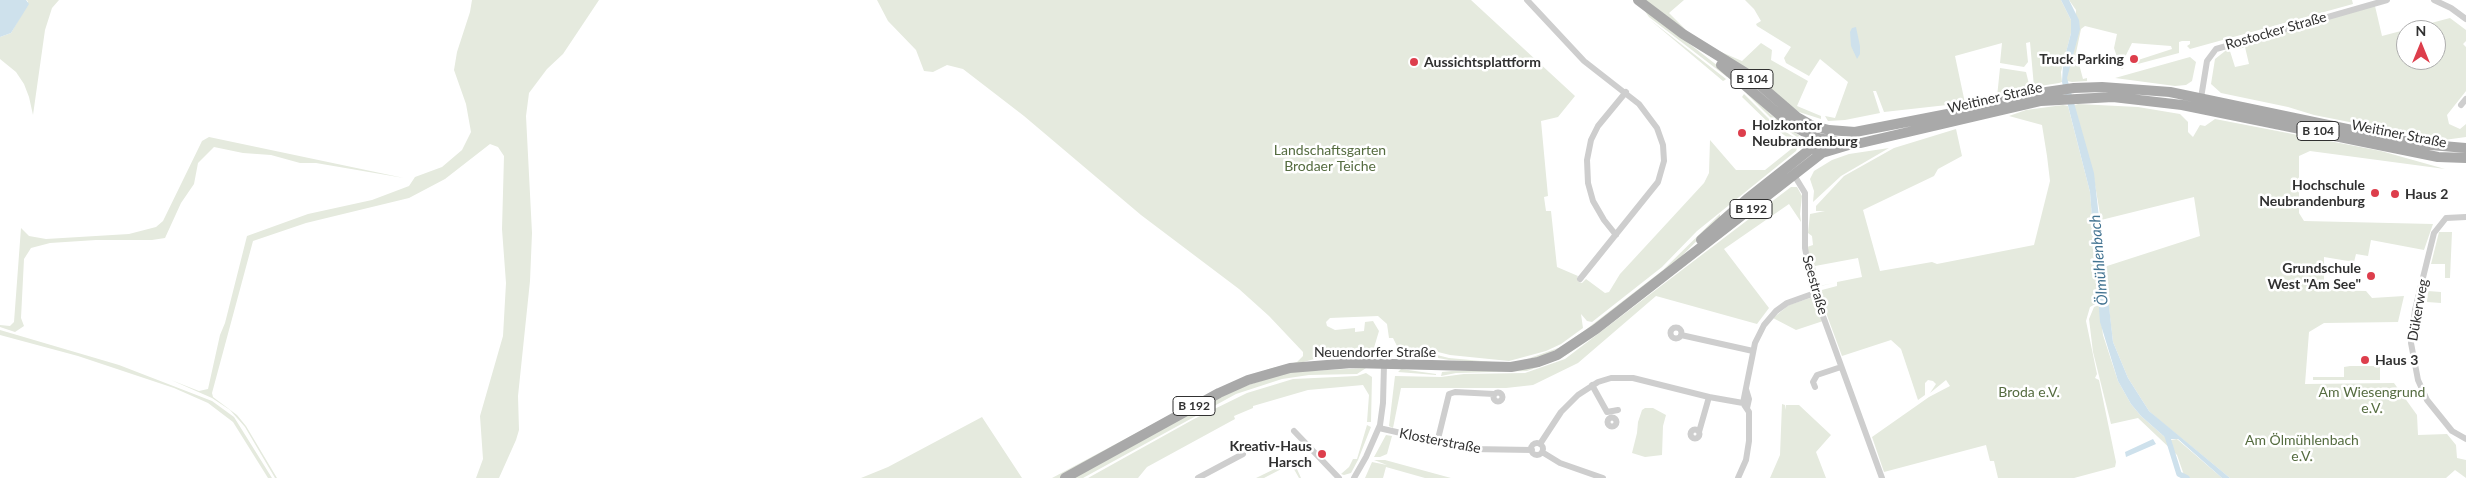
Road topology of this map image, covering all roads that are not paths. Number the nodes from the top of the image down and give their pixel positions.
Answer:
1 (1526, 0) edge
2 (1638, 0) edge
3 (2387, 0) edge
4 (2437, 0) edge
5 (2466, 19) edge
6 (1683, 34) junction
7 (1626, 92) junction
8 (2061, 94) junction
9 (2466, 98) edge
10 (2199, 103) junction
11 (2460, 106) dead end
12 (1818, 128) junction
13 (1849, 133) junction
14 (1806, 134) junction
15 (1826, 140) junction
16 (1852, 144) junction
17 (2466, 148) edge
18 (1805, 153) junction
19 (1822, 153) junction
20 (2466, 158) edge
21 (1790, 171) junction
22 (2466, 217) edge
23 (1616, 235) junction
24 (1580, 280) dead end
25 (1815, 294) junction
26 (1681, 335) dead end
27 (1753, 351) junction
28 (1384, 364) junction
29 (1841, 367) junction
30 (1592, 385) junction
31 (1815, 387) dead end
32 (1494, 394) dead end
33 (1709, 397) junction
34 (1745, 405) junction
35 (1618, 410) dead end
36 (1379, 428) junction
37 (1294, 431) dead end
38 (1699, 432) dead end
39 (2466, 439) edge
40 (1437, 443) junction
41 (1540, 444) junction
42 (1532, 450) junction
43 (1542, 452) junction
44 (1243, 454) dead end
45 (1366, 457) junction
46 (1065, 478) edge
47 (1198, 478) edge
48 (1339, 478) edge
49 (1354, 478) edge
50 (1360, 478) edge
51 (1603, 478) edge
52 (1738, 478) edge
53 (1882, 478) edge

1 - 7 street
2 - 6 main road, Weitiner Straße / B 104
3 - 10 street, Rostocker Straße
4 - 5 street
6 - 12 main road, Weitiner Straße / B 104
6 - 14 main road, Weitiner Straße / B 104
7 - 23 street
7 - 23 street
8 - 10 main road, Weitiner Straße / B 104
8 - 13 main road, Weitiner Straße / B 104
8 - 16 main road, Weitiner Straße / B 104
9 - 11 street
10 - 17 main road, Weitiner Straße / B 104
10 - 20 main road, Weitiner Straße / B 104
12 - 13 main road, Weitiner Straße / B 104
12 - 15 main road
13 - 15 main road, Neuendorfer Straße
14 - 15 main road, Weitiner Straße / B 104
14 - 18 main road
15 - 16 main road, Weitiner Straße / B 104
15 - 18 main road, Neuendorfer Straße / B 192
15 - 19 main road
16 - 19 main road, Neuendorfer Straße / B 192
18 - 21 main road, Neuendorfer Straße / B 192
19 - 21 main road, Neuendorfer Straße / B 192
21 - 25 street, Seestraße
21 - 28 main road, Neuendorfer Straße / B 192
22 - 39 street, Dükerweg
23 - 24 street
25 - 27 street
25 - 29 street, Seestraße
26 - 27 street
27 - 34 street
28 - 36 street
28 - 46 main road, Neuendorfer Straße / B 192
29 - 31 street
29 - 53 street, Seestraße
30 - 33 street
30 - 35 street
30 - 41 street
32 - 40 street
33 - 34 street
33 - 38 street
34 - 52 street
36 - 40 street, Klosterstraße
36 - 45 street
37 - 48 street
40 - 42 street, Klosterstraße
41 - 42 street
41 - 43 street
42 - 43 street, Klosterstraße
43 - 51 street, Klosterstraße
44 - 47 street
45 - 49 street
45 - 50 street

